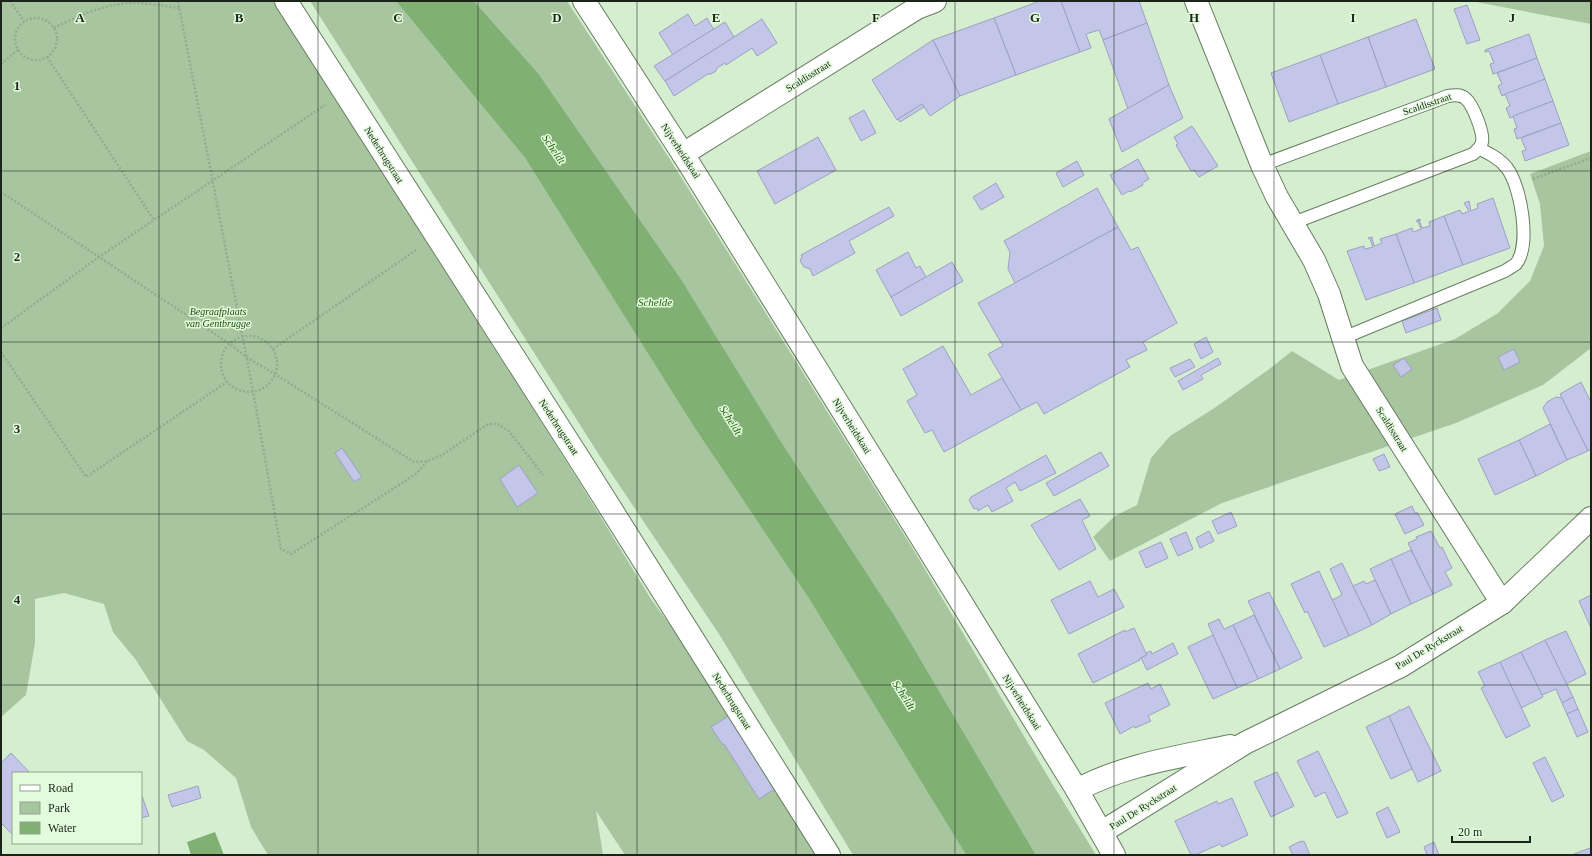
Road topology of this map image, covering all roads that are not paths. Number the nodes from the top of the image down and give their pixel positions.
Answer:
1 (286, 1) edge
2 (584, 1) edge
3 (935, 1) edge
4 (1196, 1) edge
5 (1480, 149) junction
6 (683, 154) junction
7 (1262, 165) junction
8 (1293, 223) junction
9 (1343, 338) junction
10 (1591, 518) edge
11 (1502, 603) junction
12 (1244, 743) junction
13 (1076, 790) junction
14 (1102, 832) junction
15 (830, 855) edge
16 (1114, 855) edge

1 - 15 street, Nederbrugstraat
2 - 6 street, Nijverheidskaai
3 - 6 street, Scaldisstraat
4 - 7 street, Scaldisstraat
5 - 7 lane, Scaldisstraat
5 - 8 lane
5 - 9 lane
6 - 13 street, Nijverheidskaai
7 - 8 street, Scaldisstraat
8 - 9 street, Scaldisstraat
9 - 11 street, Scaldisstraat
10 - 11 street, Paul De Ryckstraat
11 - 12 street, Paul De Ryckstraat
12 - 13 street, Paul De Ryckstraat
12 - 14 street, Paul De Ryckstraat
13 - 14 street, Nijverheidskaai
14 - 16 street, Nijverheidskaai

